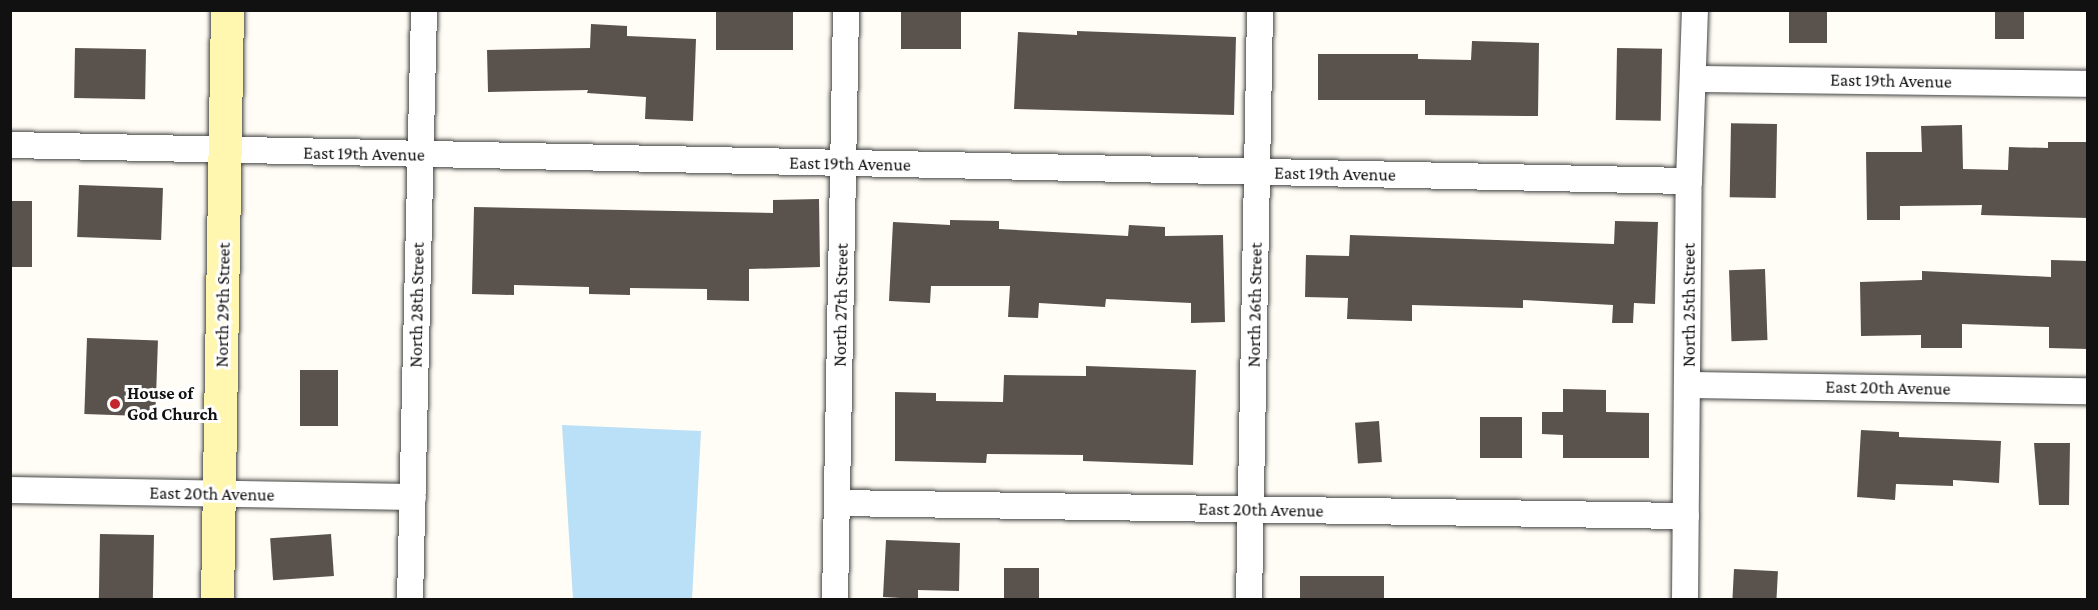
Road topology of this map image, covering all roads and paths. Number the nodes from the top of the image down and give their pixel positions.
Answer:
1 (227, 10) edge
2 (424, 10) edge
3 (846, 10) edge
4 (1260, 10) edge
5 (1695, 10) edge
6 (1695, 79) junction
7 (2088, 84) edge
8 (10, 145) edge
9 (225, 151) junction
10 (420, 155) junction
11 (844, 164) junction
12 (1258, 172) junction
13 (1689, 181) junction
14 (1689, 385) junction
15 (2088, 392) edge
16 (10, 490) edge
17 (220, 494) junction
18 (412, 497) junction
19 (837, 503) junction
20 (1251, 510) junction
21 (1686, 516) junction
22 (217, 600) edge
23 (410, 600) edge
24 (835, 600) edge
25 (1249, 600) edge
26 (1685, 600) edge

1 - 9 street, North 29th Street
2 - 10 street, North 28th Street
3 - 11 street, North 27th Street
4 - 12 street, North 26th Street
5 - 6 street, North 25th Street
6 - 7 street, East 19th Avenue
6 - 13 street, North 25th Street
8 - 9 street, East 19th Avenue
9 - 10 street, East 19th Avenue
9 - 17 street, North 29th Street
10 - 11 street, East 19th Avenue
10 - 18 street, North 28th Street
11 - 12 street, East 19th Avenue
11 - 19 street, North 27th Street
12 - 13 street, East 19th Avenue
12 - 20 street, North 26th Street
13 - 14 street, North 25th Street
14 - 15 street, East 20th Avenue
14 - 21 street, North 25th Street
16 - 17 street, East 20th Avenue
17 - 18 street, East 20th Avenue
17 - 22 street, North 29th Street
18 - 23 street, North 28th Street
19 - 20 street, East 20th Avenue
19 - 24 street, North 27th Street
20 - 21 street, East 20th Avenue
20 - 25 street, North 26th Street
21 - 26 street, North 25th Street

